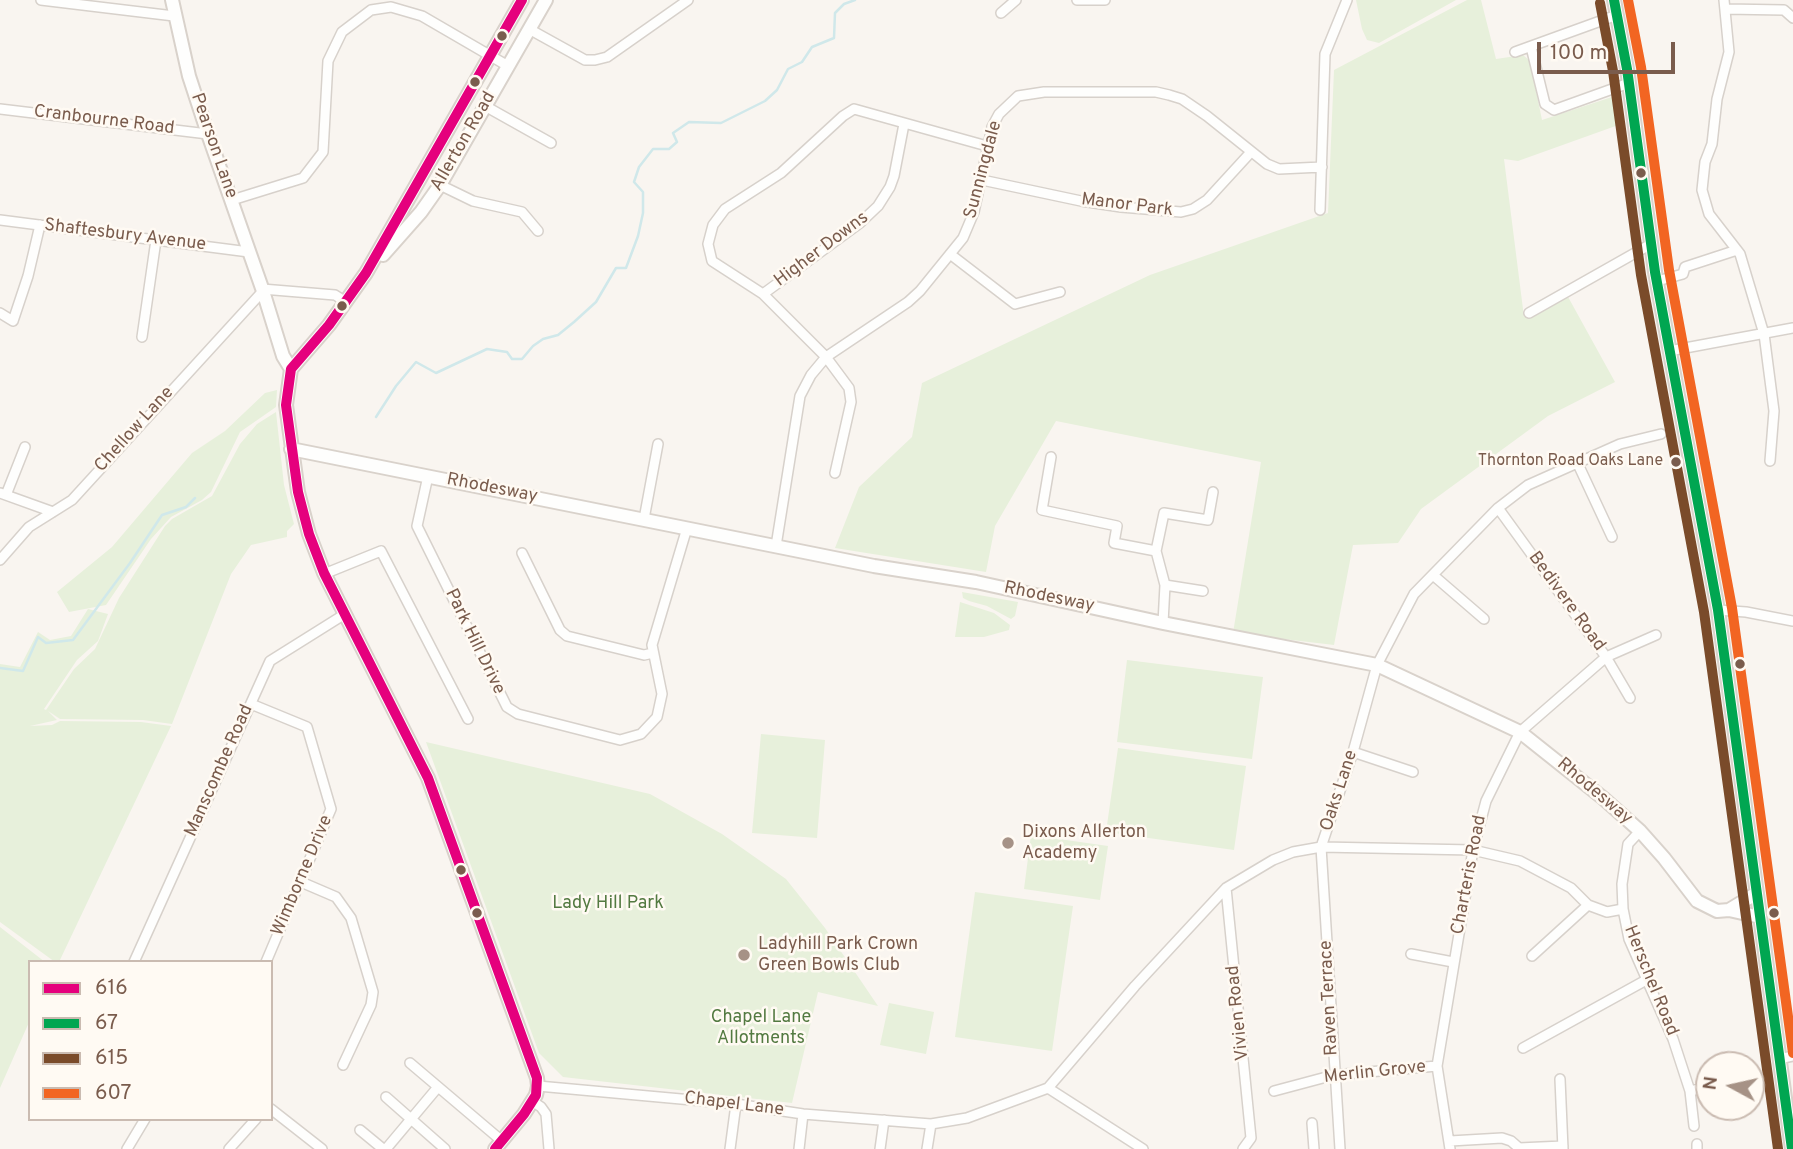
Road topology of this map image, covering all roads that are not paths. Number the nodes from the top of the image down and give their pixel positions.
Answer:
1 (41, 0) edge
2 (172, 0) edge
3 (522, 0) edge
4 (546, 0) edge
5 (688, 0) edge
6 (1016, 0) edge
7 (1077, 0) edge
8 (1105, 0) edge
9 (1614, 0) edge
10 (1343, 1) edge
11 (391, 4) edge
12 (1725, 5) edge
13 (1000, 13) dead end
14 (1617, 15) junction
15 (174, 16) junction
16 (1793, 18) edge
17 (529, 29) junction
18 (1531, 47) junction
19 (1514, 52) dead end
20 (490, 56) junction
21 (508, 66) junction
22 (1629, 83) junction
23 (485, 106) junction
24 (0, 109) edge
25 (904, 124) junction
26 (208, 134) junction
27 (551, 143) dead end
28 (988, 146) junction
29 (1251, 152) junction
30 (1322, 167) junction
31 (982, 180) junction
32 (440, 185) junction
33 (232, 200) junction
34 (1320, 210) dead end
35 (0, 220) edge
36 (40, 225) junction
37 (538, 231) dead end
38 (156, 240) junction
39 (1651, 244) junction
40 (1737, 250) junction
41 (249, 252) junction
42 (950, 254) junction
43 (366, 273) junction
44 (1657, 281) junction
45 (262, 290) junction
46 (1060, 292) dead end
47 (762, 294) junction
48 (346, 302) junction
49 (0, 313) edge
50 (1529, 313) dead end
51 (1793, 328) edge
52 (1764, 334) junction
53 (142, 337) dead end
54 (1669, 351) junction
55 (826, 358) junction
56 (291, 369) junction
57 (1661, 434) dead end
58 (657, 444) dead end
59 (25, 447) dead end
60 (291, 449) junction
61 (1051, 457) dead end
62 (1770, 461) dead end
63 (1577, 462) junction
64 (835, 473) dead end
65 (428, 477) junction
66 (1213, 492) dead end
67 (3, 494) edge
68 (1498, 508) junction
69 (53, 512) junction
70 (644, 519) junction
71 (687, 528) junction
72 (1612, 537) dead end
73 (776, 546) junction
74 (1156, 551) junction
75 (522, 553) dead end
76 (0, 560) edge
77 (324, 574) junction
78 (1433, 575) junction
79 (1165, 585) junction
80 (1203, 591) dead end
81 (1718, 610) junction
82 (345, 614) junction
83 (1484, 619) dead end
84 (1793, 621) edge
85 (1163, 623) junction
86 (1656, 635) dead end
87 (653, 653) junction
88 (1606, 657) junction
89 (1377, 665) junction
90 (1630, 698) dead end
91 (251, 704) junction
92 (468, 719) dead end
93 (1520, 733) junction
94 (1353, 752) junction
95 (1413, 772) dead end
96 (1640, 831) junction
97 (1321, 847) junction
98 (1473, 850) junction
99 (301, 882) junction
100 (1226, 888) junction
101 (1757, 893) junction
102 (1588, 905) junction
103 (1623, 909) junction
104 (1728, 910) junction
105 (1760, 917) junction
106 (1411, 954) dead end
107 (1532, 956) dead end
108 (135, 960) edge
109 (268, 960) edge
110 (1453, 962) junction
111 (1648, 979) junction
112 (1522, 1048) dead end
113 (1793, 1056) edge
114 (1779, 1059) junction
115 (410, 1063) dead end
116 (343, 1065) dead end
117 (1437, 1066) junction
118 (1334, 1075) junction
119 (1560, 1079) dead end
120 (538, 1086) junction
121 (438, 1087) junction
122 (1048, 1088) junction
123 (1695, 1090) edge
124 (1274, 1091) dead end
125 (1690, 1091) junction
126 (386, 1097) dead end
127 (532, 1101) junction
128 (736, 1104) junction
129 (273, 1111) edge
130 (803, 1114) junction
131 (411, 1119) junction
132 (884, 1120) junction
133 (144, 1121) edge
134 (254, 1121) edge
135 (1312, 1123) dead end
136 (931, 1124) junction
137 (1694, 1126) dead end
138 (360, 1130) dead end
139 (498, 1145) edge
140 (1450, 1145) edge
141 (1563, 1147) edge
142 (1518, 1148) edge
143 (127, 1149) edge
144 (229, 1149) edge
145 (322, 1149) edge
146 (385, 1149) edge
147 (445, 1149) edge
148 (549, 1149) edge
149 (730, 1149) edge
150 (799, 1149) edge
151 (880, 1149) edge
152 (926, 1149) edge
153 (1143, 1149) edge
154 (1243, 1149) edge
155 (1314, 1149) edge
156 (1340, 1149) edge
157 (1792, 1149) edge

1 - 15 street
2 - 15 street, Pearson Lane
3 - 20 street, Allerton Road
4 - 17 street, Allerton Road
5 - 17 street
6 - 13 street
7 - 8 street
9 - 14 street
10 - 30 street
11 - 20 street
11 - 33 street
12 - 16 street
12 - 40 street
14 - 18 street
14 - 22 street
15 - 26 street, Pearson Lane
17 - 21 street, Allerton Road
18 - 19 street
18 - 22 street
20 - 21 street
20 - 43 street, Allerton Road
21 - 23 street, Allerton Road
22 - 39 street
23 - 27 street
23 - 32 street, Allerton Road
24 - 26 street, Cranbourne Road
25 - 28 street
25 - 47 street, Higher Downs
25 - 47 street
26 - 33 street, Pearson Lane
28 - 29 street, Sunningdale
28 - 31 street, Sunningdale
29 - 30 street, Sunningdale
29 - 31 street, Manor Park
30 - 34 street
31 - 42 street, Sunningdale
32 - 37 street
32 - 43 street, Allerton Road
33 - 41 street, Pearson Lane
35 - 36 street, Shaftesbury Avenue
36 - 38 street, Shaftesbury Avenue
36 - 49 street
38 - 41 street, Shaftesbury Avenue
38 - 53 street
39 - 44 street
39 - 50 street
40 - 44 street
40 - 52 street
41 - 45 street, Pearson Lane
42 - 46 street
42 - 55 street, Sunningdale
43 - 48 street, Allerton Road
44 - 54 street
45 - 48 street
45 - 56 street, Pearson Lane
45 - 69 street, Chellow Lane
47 - 55 street
48 - 56 street, Allerton Road
51 - 52 street
52 - 54 street
52 - 62 street
54 - 81 street
55 - 64 street
55 - 73 street, Sunningdale
56 - 60 street
57 - 63 street, Oaks Lane
58 - 70 street
59 - 67 street
60 - 65 street, Rhodesway
60 - 77 street
61 - 74 street
63 - 68 street, Oaks Lane
63 - 72 street
65 - 70 street, Rhodesway
65 - 87 street, Park Hill Drive
66 - 74 street
67 - 69 street
68 - 78 street, Oaks Lane
68 - 88 street, Bedivere Road
69 - 76 street, Chellow Lane
70 - 71 street, Rhodesway
71 - 73 street, Rhodesway
71 - 87 street, Park Hill Drive
73 - 85 street, Rhodesway
74 - 79 street
75 - 87 street
77 - 82 street
77 - 92 street
78 - 83 street
78 - 89 street, Oaks Lane
79 - 80 street
79 - 85 street
81 - 84 street
81 - 101 street
82 - 91 street, Manscombe Road
82 - 120 street
85 - 89 street, Rhodesway
86 - 88 street, Charteris Road
88 - 90 street, Bedivere Road
88 - 93 street, Charteris Road
89 - 93 street, Rhodesway
89 - 94 street, Oaks Lane
91 - 99 street, Wimborne Drive
91 - 108 street, Manscombe Road
93 - 96 street, Rhodesway
93 - 98 street, Charteris Road
94 - 95 street
94 - 97 street, Oaks Lane
96 - 103 street, Herschel Road
96 - 104 street, Rhodesway
97 - 98 street
97 - 100 street, Oaks Lane
97 - 118 street, Raven Terrace
98 - 102 street
98 - 110 street, Charteris Road
99 - 109 street, Wimborne Drive
99 - 116 street
100 - 122 street, Oaks Lane
100 - 154 street, Vivien Road
101 - 104 street
101 - 105 street
102 - 103 street
102 - 107 street
103 - 111 street, Herschel Road
104 - 105 street, Rhodesway
105 - 114 street
106 - 110 street
110 - 117 street, Charteris Road
111 - 112 street
111 - 125 street, Herschel Road
113 - 114 street
114 - 157 street
115 - 121 street
117 - 118 street, Merlin Grove
117 - 140 street, Charteris Road
118 - 124 street, Merlin Grove
118 - 156 street, Raven Terrace
119 - 141 street
120 - 127 street
120 - 128 street, Chapel Lane
121 - 131 street
121 - 139 street
122 - 136 street, Oaks Lane
122 - 153 street
123 - 125 street
125 - 137 street, Herschel Road
126 - 131 street
127 - 139 street
127 - 148 street
128 - 130 street, Chapel Lane
128 - 149 street
129 - 145 street
130 - 132 street, Chapel Lane
130 - 150 street
131 - 146 street
131 - 147 street
132 - 136 street, Chapel Lane
132 - 151 street
133 - 143 street
134 - 144 street
135 - 155 street
136 - 152 street
138 - 146 street
140 - 142 street
141 - 142 street

